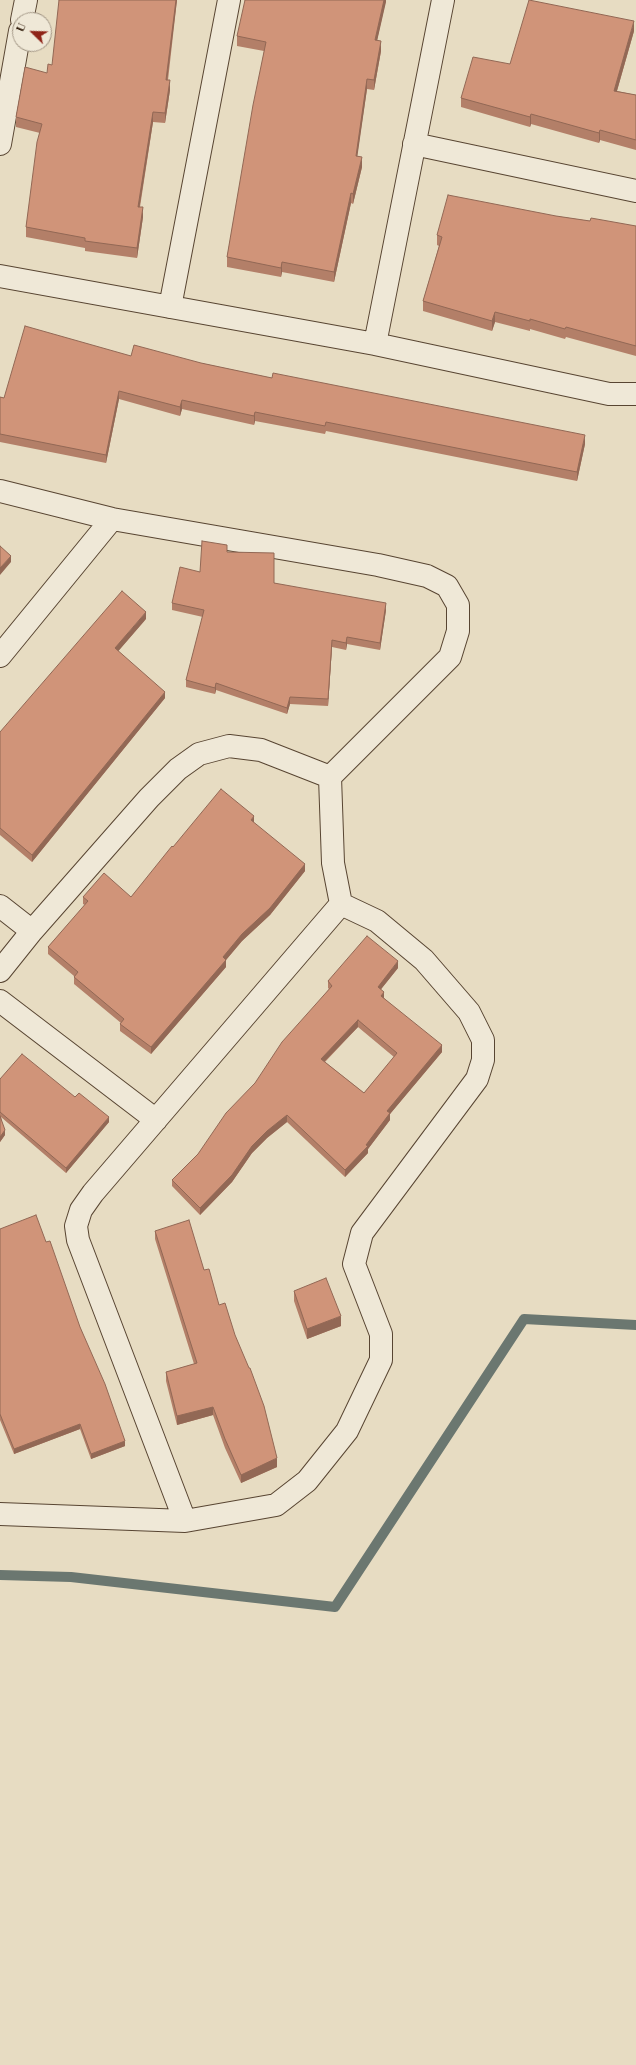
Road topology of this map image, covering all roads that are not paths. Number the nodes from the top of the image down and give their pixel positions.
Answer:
1 (26, 0) edge
2 (230, 0) edge
3 (443, 0) edge
4 (24, 12) edge
5 (16, 52) edge
6 (0, 144) edge
7 (414, 144) junction
8 (636, 191) edge
9 (0, 276) edge
10 (170, 307) junction
11 (375, 344) junction
12 (636, 394) edge
13 (0, 491) edge
14 (112, 520) junction
15 (0, 656) edge
16 (330, 777) junction
17 (340, 904) junction
18 (0, 906) edge
19 (32, 931) junction
20 (0, 971) edge
21 (0, 1001) edge
22 (156, 1120) junction
23 (0, 1514) edge
24 (185, 1521) junction

1 - 4 street
2 - 10 street
3 - 7 street
5 - 6 street
7 - 8 street
7 - 11 street
9 - 10 street
10 - 11 street
11 - 12 street
13 - 14 street
14 - 15 street
14 - 16 street
16 - 17 street
16 - 19 street
17 - 22 street
17 - 24 street
18 - 19 street
19 - 20 street
21 - 22 street
22 - 24 street
23 - 24 street

